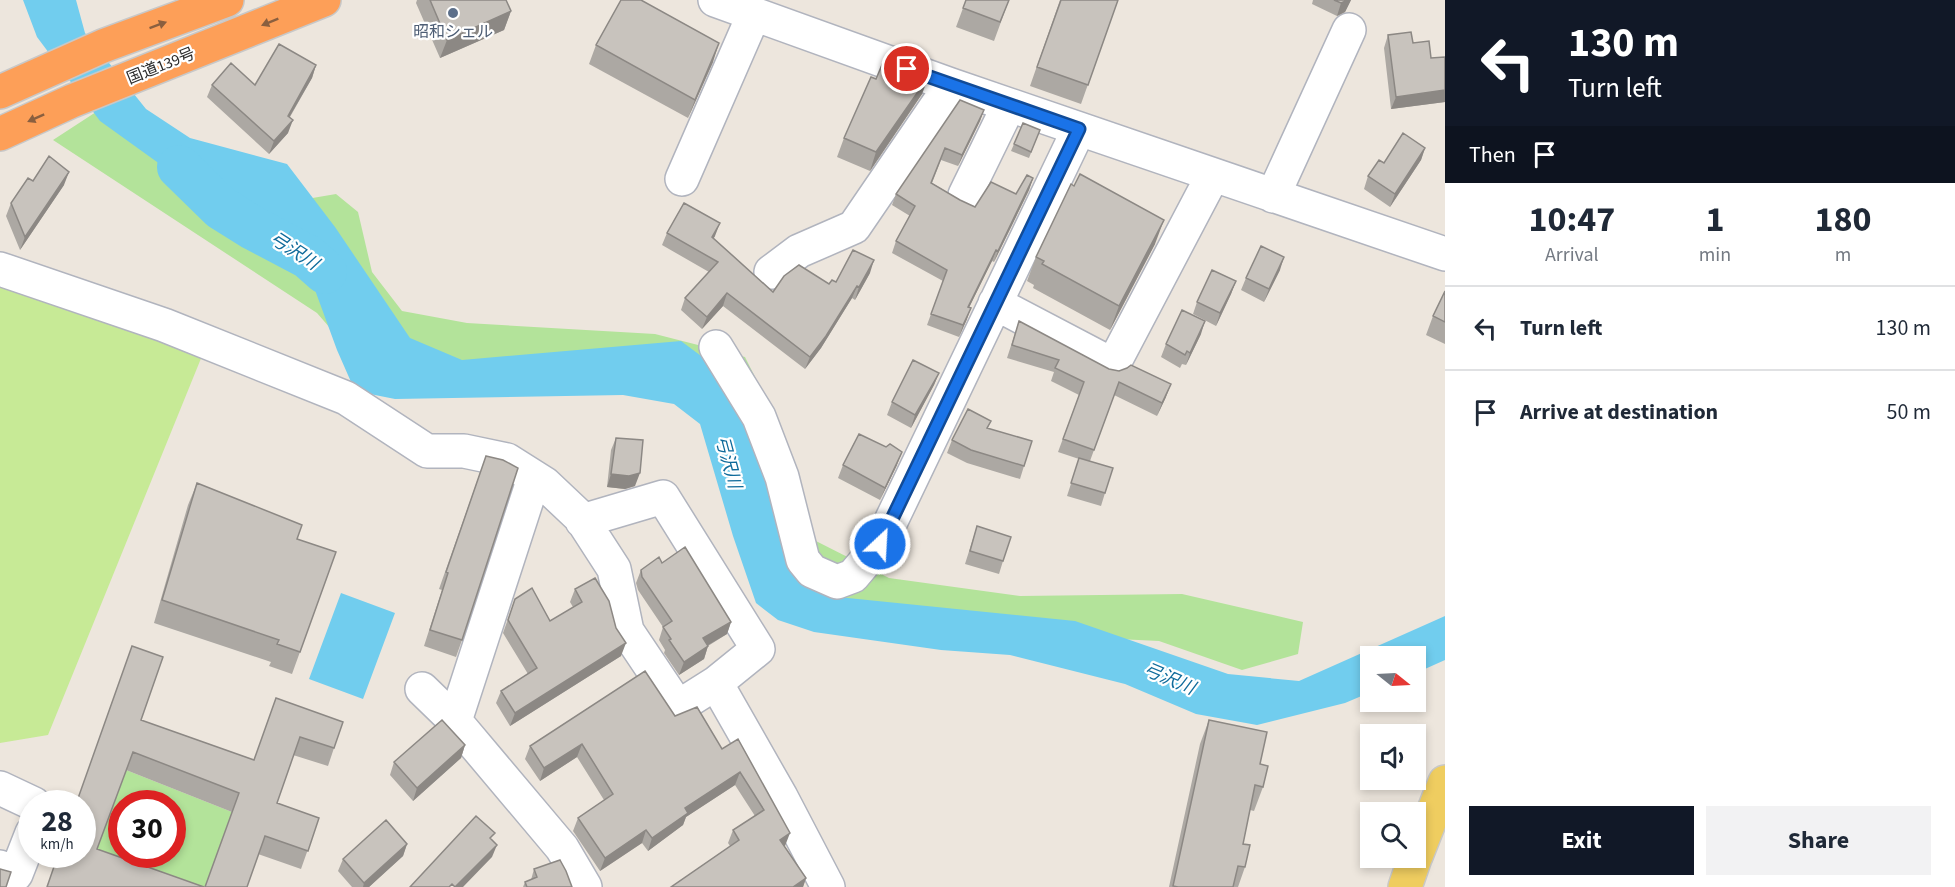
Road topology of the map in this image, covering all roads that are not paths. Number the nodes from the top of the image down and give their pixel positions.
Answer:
1 (227, 0) edge
2 (324, 0) edge
3 (715, 0) edge
4 (754, 14) junction
5 (1349, 30) dead end
6 (951, 85) junction
7 (0, 92) edge
8 (1009, 105) junction
9 (1079, 129) junction
10 (0, 134) edge
11 (1213, 175) junction
12 (682, 180) dead end
13 (965, 195) dead end
14 (1273, 196) junction
15 (1445, 254) edge
16 (0, 269) edge
17 (771, 272) dead end
18 (995, 303) junction
19 (716, 347) dead end
20 (534, 478) junction
21 (582, 521) junction
22 (716, 682) junction
23 (422, 689) dead end
24 (455, 721) junction
25 (1445, 782) edge
26 (0, 789) edge
27 (18, 797) edge
28 (1426, 831) edge
29 (0, 867) edge
30 (18, 868) edge
31 (1412, 868) edge
32 (585, 887) edge
33 (828, 887) edge
34 (1405, 887) edge

7 -> 1 highway
2 -> 10 highway, 国道139号
3 - 4 street
4 - 6 street
4 - 12 street
5 - 14 street
6 - 8 street
6 - 17 street
8 - 9 street
8 - 13 street
9 - 11 street
9 - 18 street
11 - 14 street
11 - 18 street
14 - 15 street
16 - 20 street
18 - 19 street
20 - 21 street
20 - 24 street
21 - 22 street
21 - 22 street
22 - 33 street
23 - 24 street
24 - 32 street
25 - 28 main road
26 - 27 street
29 - 30 street
31 - 34 main road

